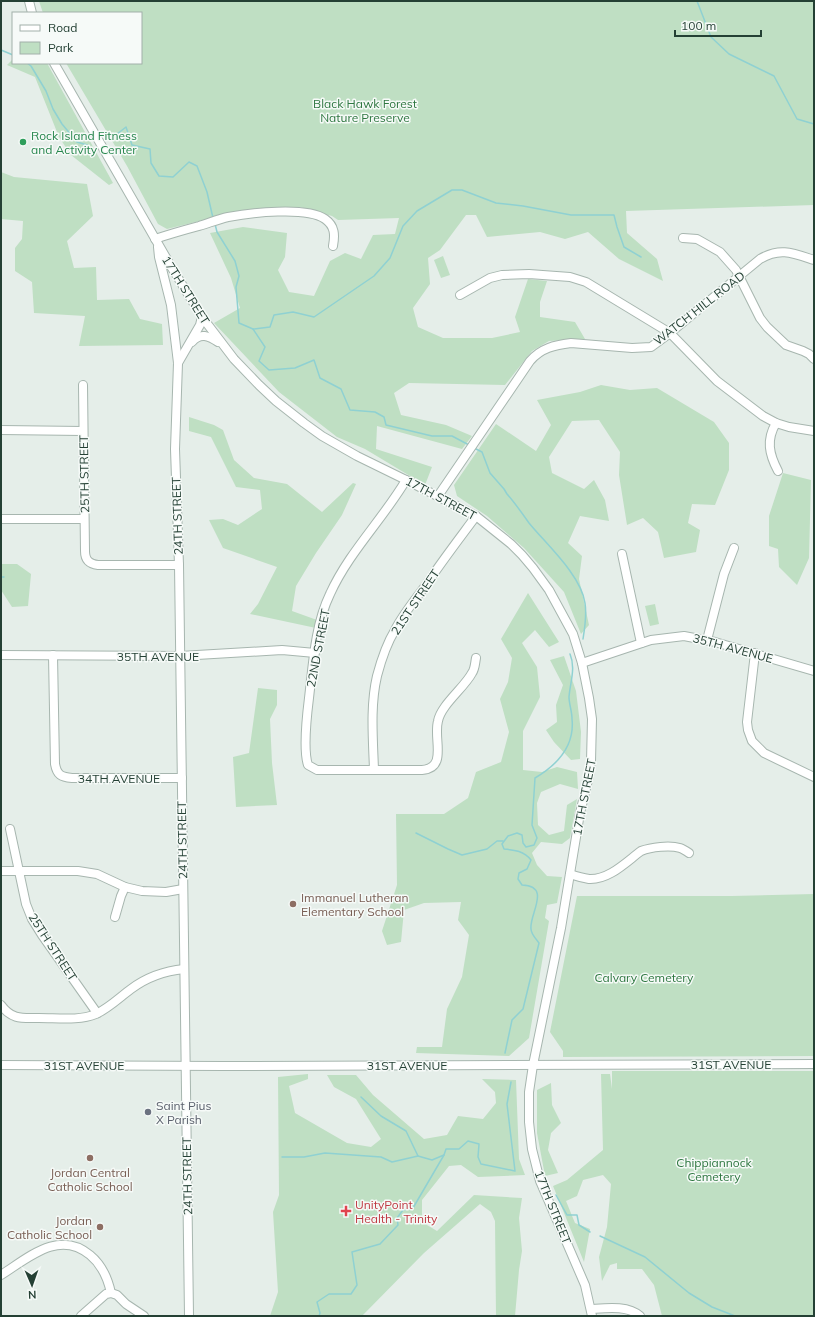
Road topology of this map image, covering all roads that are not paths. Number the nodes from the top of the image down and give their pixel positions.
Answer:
1 (28, 1) edge
2 (32, 12) edge
3 (55, 64) edge
4 (683, 238) dead end
5 (156, 241) junction
6 (333, 246) dead end
7 (814, 260) edge
8 (739, 277) junction
9 (460, 295) dead end
10 (202, 317) junction
11 (670, 333) junction
12 (224, 346) junction
13 (187, 347) junction
14 (814, 359) edge
15 (178, 364) junction
16 (83, 386) dead end
17 (776, 423) junction
18 (1, 430) edge
19 (83, 430) junction
20 (814, 431) edge
21 (778, 471) dead end
22 (406, 480) junction
23 (438, 496) junction
24 (476, 516) junction
25 (1, 519) edge
26 (84, 519) junction
27 (734, 548) dead end
28 (622, 554) dead end
29 (179, 565) junction
30 (707, 640) junction
31 (641, 642) junction
32 (315, 653) junction
33 (756, 653) junction
34 (1, 655) edge
35 (53, 655) junction
36 (180, 656) junction
37 (476, 658) dead end
38 (582, 663) junction
39 (814, 671) edge
40 (374, 770) junction
41 (814, 777) edge
42 (182, 778) junction
43 (10, 829) dead end
44 (689, 853) dead end
45 (1, 871) edge
46 (19, 871) junction
47 (570, 874) junction
48 (125, 887) junction
49 (183, 889) junction
50 (115, 917) dead end
51 (184, 969) junction
52 (1, 1005) edge
53 (97, 1013) junction
54 (814, 1064) edge
55 (1, 1065) edge
56 (533, 1065) junction
57 (185, 1066) junction
58 (1, 1275) edge
59 (111, 1293) junction
60 (592, 1313) edge
61 (81, 1316) edge
62 (144, 1316) edge
63 (189, 1316) edge
64 (640, 1316) edge

1 - 2 street
3 - 5 street, 24TH STREET
4 - 8 street
5 - 6 street
5 - 10 street, 17TH STREET
5 - 15 street, 24TH STREET
7 - 8 street, WATCH HILL ROAD
8 - 11 street, WATCH HILL ROAD
8 - 14 street
9 - 11 street
10 - 12 street, 17TH STREET
10 - 13 street, 24TH STREET
11 - 17 street
11 - 23 street, WATCH HILL ROAD
12 - 13 street, 24TH STREET
12 - 22 street, 17TH STREET
13 - 15 street, 24TH STREET
15 - 29 street, 24TH STREET
16 - 19 street, 25TH STREET
17 - 20 street
17 - 21 street
18 - 19 street
19 - 26 street, 25TH STREET
22 - 23 street, 17TH STREET
22 - 32 street, 22ND STREET
23 - 24 street, 17TH STREET
24 - 38 street, 17TH STREET
24 - 40 street, 21ST STREET
25 - 26 street
26 - 29 street, 25TH STREET
27 - 30 street
28 - 31 street
29 - 36 street, 24TH STREET
30 - 31 street, 35TH AVENUE
30 - 33 street, 35TH AVENUE
31 - 38 street, 35TH AVENUE
32 - 36 street, 35TH AVENUE
32 - 40 street, 22ND STREET
33 - 39 street, 35TH AVENUE
33 - 41 street
34 - 35 street, 35TH AVENUE
35 - 36 street, 35TH AVENUE
35 - 42 street, 34TH AVENUE
36 - 42 street, 24TH STREET
37 - 40 street
38 - 47 street, 17TH STREET
42 - 49 street, 24TH STREET
43 - 46 street, 25TH STREET
44 - 47 street
45 - 46 street
46 - 48 street
46 - 53 street, 25TH STREET
47 - 56 street, 17TH STREET
48 - 49 street
48 - 50 street
49 - 51 street, 24TH STREET
51 - 53 street
51 - 57 street, 24TH STREET
52 - 53 street
54 - 56 street, 31ST AVENUE
55 - 57 street, 31ST AVENUE
56 - 57 street, 31ST AVENUE
56 - 60 street, 17TH STREET
57 - 63 street, 24TH STREET
58 - 59 street
59 - 61 street
59 - 62 street
60 - 64 street

